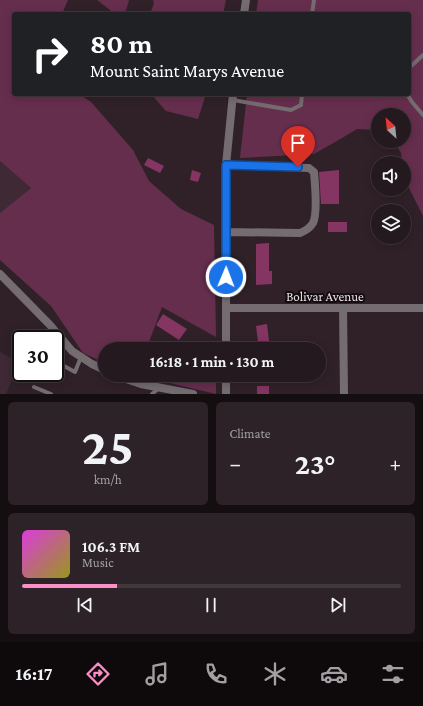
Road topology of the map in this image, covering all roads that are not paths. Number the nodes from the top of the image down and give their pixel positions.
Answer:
1 (246, 0) edge
2 (314, 0) edge
3 (244, 12) edge
4 (312, 12) edge
5 (423, 55) edge
6 (411, 66) edge
7 (302, 96) edge
8 (408, 96) edge
9 (233, 97) edge
10 (423, 115) edge
11 (226, 165) junction
12 (227, 232) junction
13 (0, 274) edge
14 (226, 308) junction
15 (343, 308) junction
16 (423, 308) edge
17 (226, 342) edge
18 (82, 357) junction
19 (64, 366) edge
20 (98, 367) edge
21 (135, 382) edge
22 (226, 382) edge
23 (34, 386) dead end
24 (160, 388) junction
25 (51, 394) edge
26 (152, 394) edge
27 (193, 394) edge
28 (226, 394) edge
29 (344, 394) edge

1 - 3 street
2 - 4 lane
5 - 6 lane
7 - 9 lane
8 - 10 lane
9 - 11 street
11 - 12 street
11 - 12 street
12 - 14 street
13 - 18 street
14 - 15 street, Bolivar Avenue
14 - 17 street
15 - 16 street, Bolivar Avenue
15 - 29 street
18 - 19 lane
18 - 20 street
21 - 24 street
22 - 28 street
23 - 25 lane
24 - 26 lane
24 - 27 street

